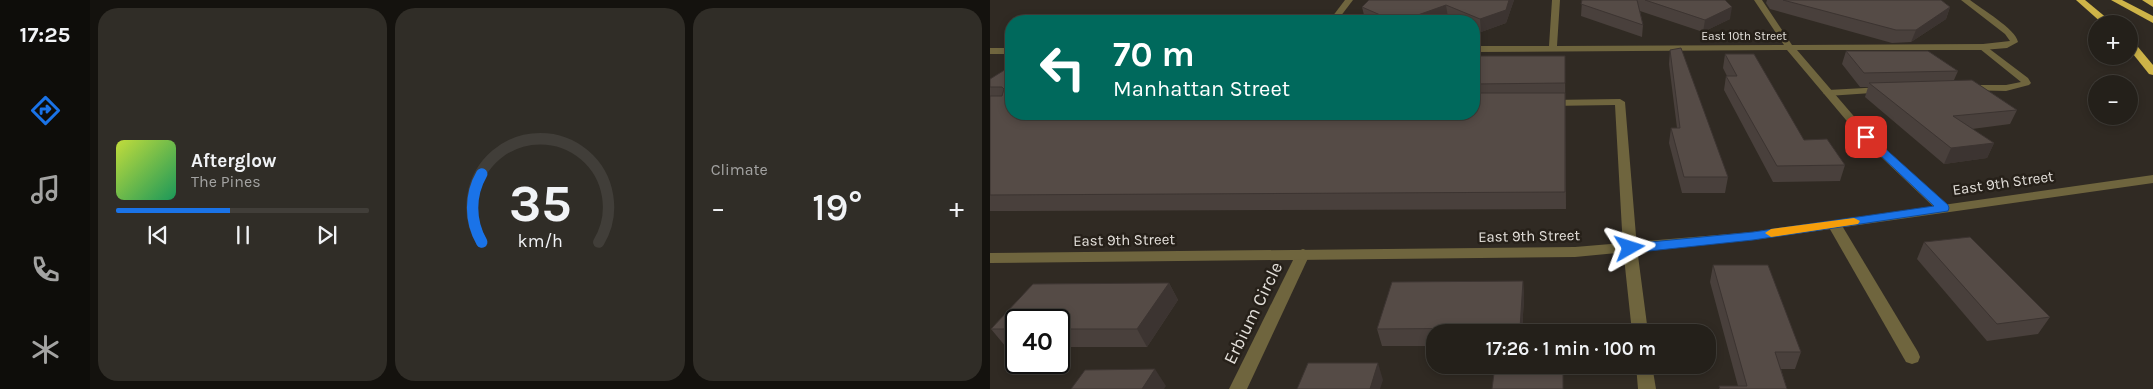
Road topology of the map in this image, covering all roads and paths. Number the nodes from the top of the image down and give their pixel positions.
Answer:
1 (1348, 0) edge
2 (1556, 0) edge
3 (1758, 0) edge
4 (1965, 0) edge
5 (2080, 0) edge
6 (2115, 0) edge
7 (2146, 0) edge
8 (2153, 4) edge
9 (1337, 15) edge
10 (2098, 15) edge
11 (2153, 20) edge
12 (1983, 47) junction
13 (1790, 48) junction
14 (1480, 49) edge
15 (1553, 49) junction
16 (990, 51) edge
17 (1005, 51) edge
18 (2138, 54) edge
19 (2153, 72) edge
20 (1954, 88) edge
21 (1890, 90) edge
22 (1828, 92) junction
23 (1542, 103) edge
24 (2153, 178) edge
25 (1943, 208) junction
26 (1834, 224) junction
27 (1630, 248) junction
28 (1303, 254) junction
29 (990, 258) edge
30 (1639, 324) edge
31 (1912, 357) dead end
32 (1645, 374) edge
33 (1238, 389) edge
34 (1647, 389) edge

1 - 9 street
2 - 15 street
3 - 13 street
4 - 12 street, East 10th Street
5 - 10 highway
6 - 11 highway
7 - 8 highway
12 - 13 street, East 10th Street
12 - 20 street
13 - 15 street, East 10th Street
13 - 22 street
14 - 15 street, East 10th Street
16 - 17 street
18 - 19 highway
21 - 22 street
22 - 25 street
23 - 27 street
24 - 25 street, East 9th Street
25 - 26 street, East 9th Street
26 - 27 street, East 9th Street
26 - 31 street
27 - 28 street, East 9th Street
27 - 30 street
28 - 29 street, East 9th Street
28 - 33 street, Erbium Circle
32 - 34 street

